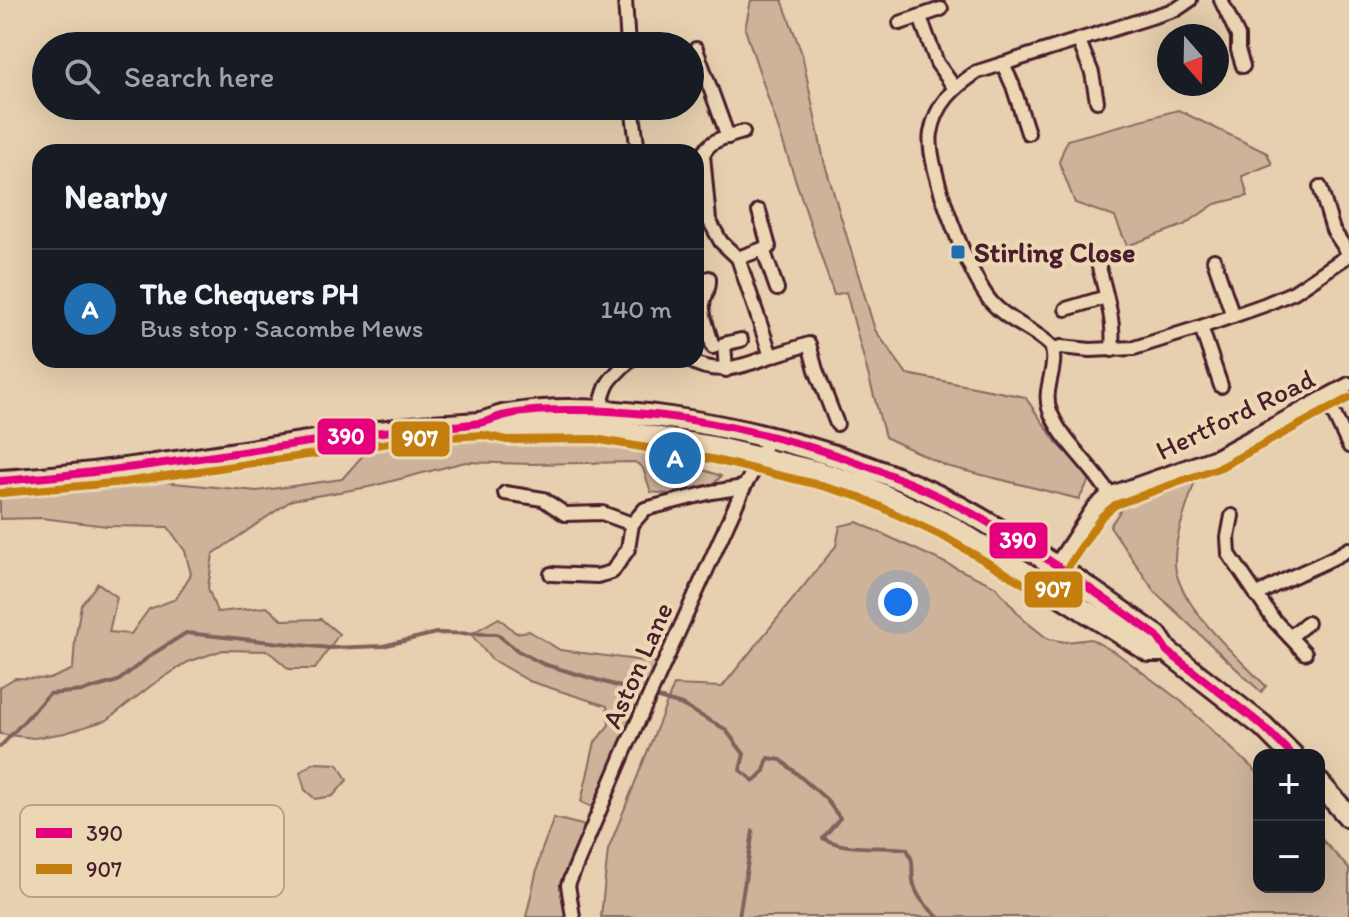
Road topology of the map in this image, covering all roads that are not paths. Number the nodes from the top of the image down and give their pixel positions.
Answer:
1 (625, 0) edge
2 (1190, 0) edge
3 (1221, 0) edge
4 (941, 9) dead end
5 (920, 17) junction
6 (900, 23) dead end
7 (627, 32) edge
8 (1079, 41) junction
9 (1003, 64) junction
10 (1243, 66) dead end
11 (704, 71) edge
12 (954, 87) junction
13 (1097, 101) dead end
14 (634, 120) edge
15 (743, 132) dead end
16 (1028, 133) dead end
17 (728, 137) junction
18 (637, 144) edge
19 (704, 158) edge
20 (704, 175) edge
21 (1320, 187) dead end
22 (759, 211) dead end
23 (763, 249) junction
24 (1349, 254) edge
25 (738, 258) junction
26 (1214, 260) dead end
27 (1098, 263) dead end
28 (709, 278) dead end
29 (1220, 282) junction
30 (1204, 286) dead end
31 (777, 289) dead end
32 (1106, 297) junction
33 (704, 298) edge
34 (1066, 309) dead end
35 (704, 312) edge
36 (1233, 316) junction
37 (1201, 327) junction
38 (741, 340) dead end
39 (719, 345) junction
40 (1053, 349) junction
41 (1112, 350) junction
42 (704, 351) edge
43 (771, 356) junction
44 (704, 366) edge
45 (621, 368) edge
46 (726, 370) junction
47 (1349, 384) edge
48 (1221, 386) dead end
49 (1326, 397) junction
50 (598, 420) junction
51 (837, 424) dead end
52 (767, 437) junction
53 (1349, 446) edge
54 (761, 458) junction
55 (0, 481) edge
56 (550, 486) dead end
57 (744, 487) junction
58 (505, 493) dead end
59 (1109, 494) junction
60 (543, 499) junction
61 (1232, 516) dead end
62 (632, 524) junction
63 (1349, 549) edge
64 (1229, 554) junction
65 (1215, 559) dead end
66 (551, 574) dead end
67 (1049, 575) junction
68 (1257, 596) junction
69 (1307, 623) dead end
70 (1290, 637) junction
71 (1167, 651) junction
72 (1305, 653) dead end
73 (1286, 749) edge
74 (1325, 790) edge
75 (1349, 817) edge
76 (573, 917) edge

1 - 7 street
2 - 8 street
3 - 10 street
4 - 5 street
5 - 6 street
5 - 12 street
8 - 9 street
8 - 13 street
9 - 12 street
9 - 16 street
11 - 17 street
12 - 40 street
14 - 18 street
15 - 17 street
17 - 19 street
20 - 25 street
21 - 24 street
22 - 23 street
23 - 25 street
23 - 31 street
24 - 36 street
25 - 43 street
26 - 29 street
27 - 32 street
28 - 33 street
29 - 30 street
29 - 36 street
32 - 34 street
32 - 41 street
35 - 39 street
36 - 37 street
37 - 41 street
37 - 48 street
38 - 39 street
39 - 42 street
39 - 46 street
40 - 41 street
40 - 59 street
43 - 46 street
43 - 51 street
44 - 46 street
45 - 50 street
47 - 49 street, Hertford Road
49 - 53 street
49 - 59 street, Hertford Road
50 - 52 highway
50 - 54 highway
50 - 55 highway
52 - 54 street, Aston Lane
52 - 67 highway
54 - 57 street, Aston Lane
54 - 67 highway
56 - 60 street
57 - 62 street
57 - 76 street, Aston Lane
58 - 60 street
59 - 67 street, Hertford Road
60 - 62 street
61 - 64 street
62 - 66 street
63 - 68 street
64 - 65 street
64 - 68 street
67 - 71 highway
67 - 71 highway
68 - 70 street
69 - 70 street
70 - 72 street
71 - 73 highway
74 - 75 highway

